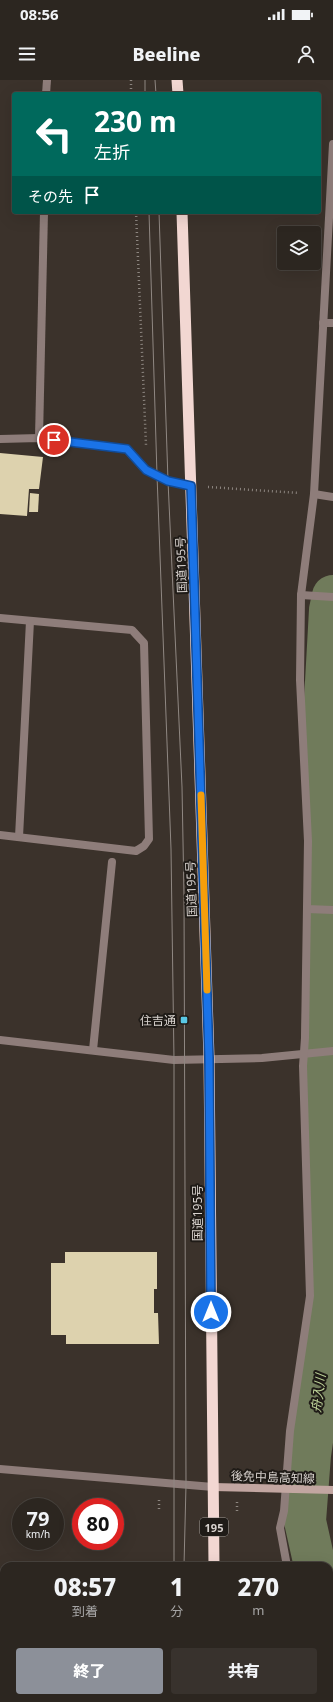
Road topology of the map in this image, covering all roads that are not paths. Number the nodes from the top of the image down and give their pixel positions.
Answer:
1 (47, 80) edge
2 (177, 80) edge
3 (46, 92) edge
4 (178, 92) edge
5 (333, 144) edge
6 (44, 214) edge
7 (182, 214) edge
8 (323, 323) junction
9 (333, 323) edge
10 (39, 438) junction
11 (0, 439) edge
12 (191, 486) junction
13 (314, 494) junction
14 (333, 497) edge
15 (301, 595) junction
16 (333, 597) edge
17 (0, 618) edge
18 (30, 621) junction
19 (0, 835) edge
20 (19, 837) junction
21 (112, 862) dead end
22 (307, 909) junction
23 (333, 910) edge
24 (0, 1040) edge
25 (93, 1050) junction
26 (333, 1051) edge
27 (308, 1054) junction
28 (209, 1058) junction
29 (0, 1469) edge
30 (213, 1487) junction
31 (285, 1489) junction
32 (333, 1490) edge
33 (214, 1562) edge
34 (286, 1562) edge

1 - 3 street
2 - 4 highway
5 - 8 street
6 - 10 street
7 - 12 highway, 国道195号 / 195
8 - 9 street
8 - 13 street
10 - 11 street
10 - 12 street
12 - 28 highway, 国道195号 / 195
13 - 14 street
13 - 15 street
15 - 16 street
15 - 22 street
17 - 18 street
18 - 20 street
18 - 20 street
19 - 20 street
21 - 25 street
22 - 23 street
22 - 27 street
24 - 25 street
25 - 28 street
26 - 27 street
27 - 28 street
27 - 31 street
28 - 30 highway, 国道195号 / 195
29 - 30 street
30 - 31 main road, 後免中島高知線
30 - 33 highway, 国道195号 / 195
31 - 32 main road, 後免中島高知線
31 - 34 street

